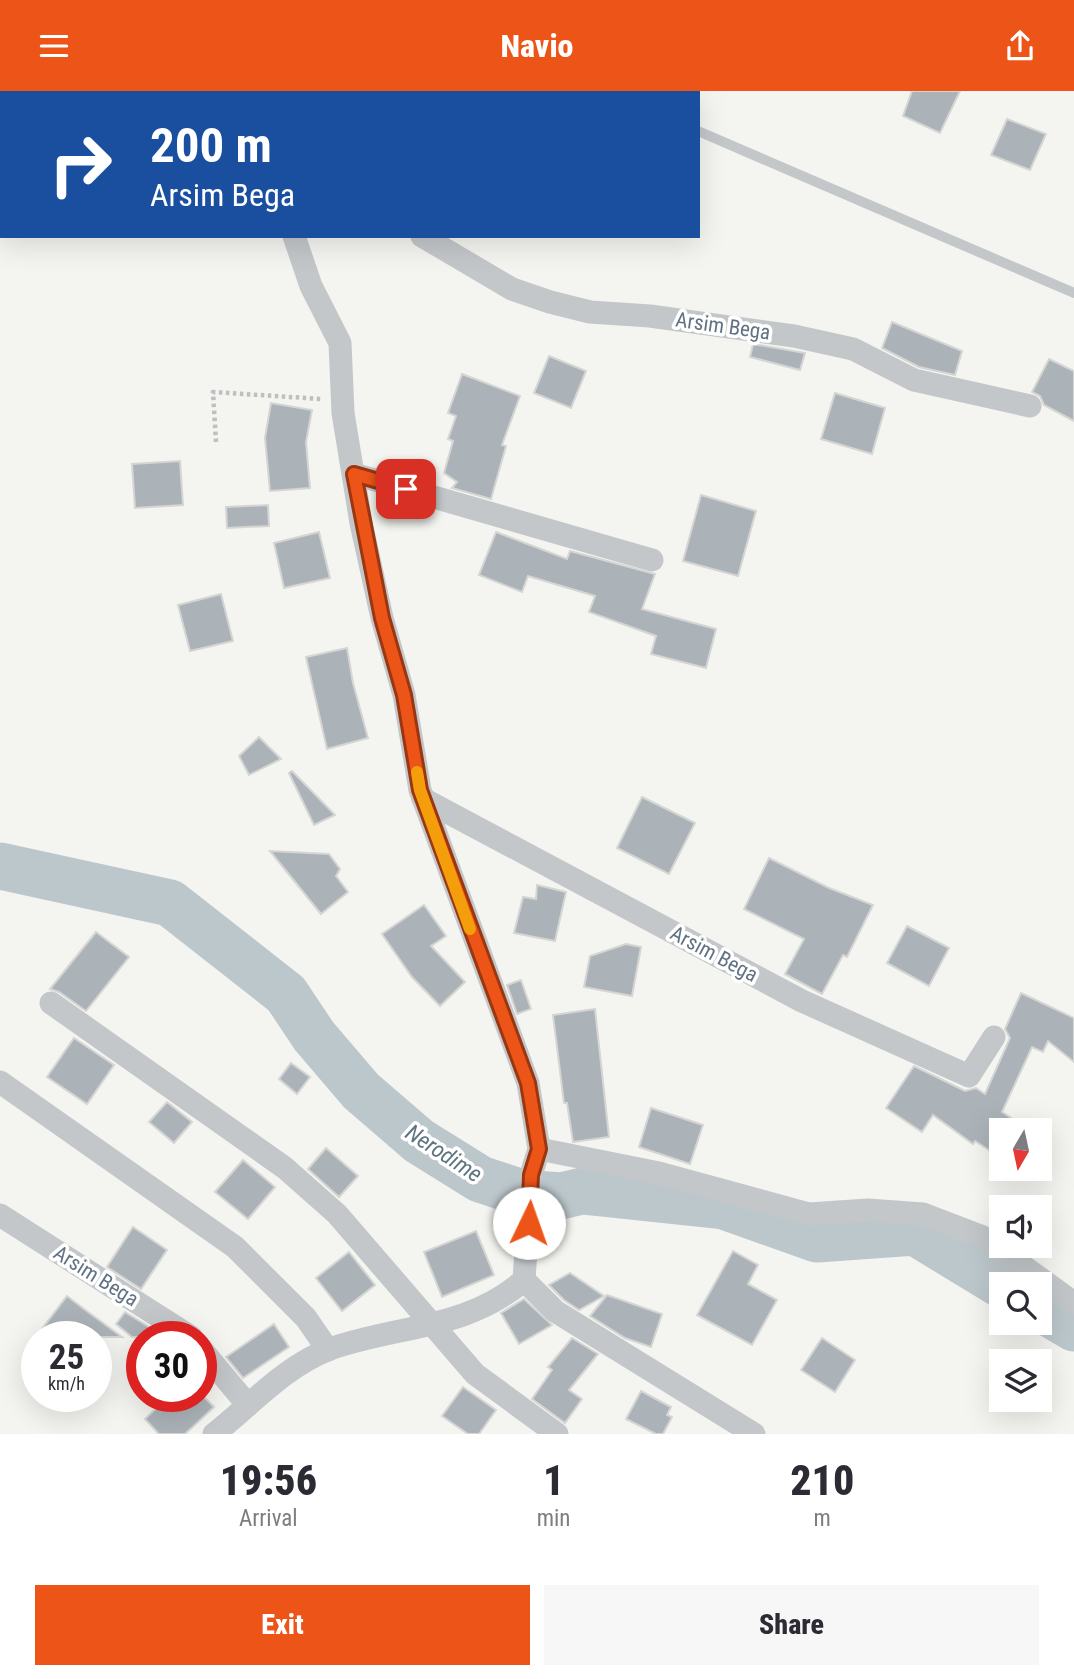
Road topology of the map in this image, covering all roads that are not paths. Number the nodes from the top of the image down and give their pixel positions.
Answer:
1 (700, 132) edge
2 (295, 238) edge
3 (425, 238) edge
4 (1074, 293) edge
5 (1030, 406) dead end
6 (354, 474) junction
7 (652, 560) dead end
8 (423, 799) junction
9 (51, 1003) dead end
10 (994, 1037) dead end
11 (0, 1081) edge
12 (539, 1149) junction
13 (0, 1216) edge
14 (524, 1280) junction
15 (1074, 1303) edge
16 (166, 1321) edge
17 (434, 1324) junction
18 (328, 1350) junction
19 (217, 1368) edge
20 (247, 1404) junction
21 (214, 1434) edge
22 (557, 1434) edge
23 (754, 1434) edge

1 - 4 lane
2 - 6 street
3 - 5 street, Arsim Bega
6 - 7 street
6 - 8 street
8 - 10 street, Arsim Bega
8 - 12 street
9 - 17 street
11 - 18 street
12 - 14 street
12 - 15 street
13 - 16 street, Arsim Bega
14 - 17 street
14 - 23 street
17 - 18 street
17 - 22 street
18 - 20 street
19 - 20 street
20 - 21 street

